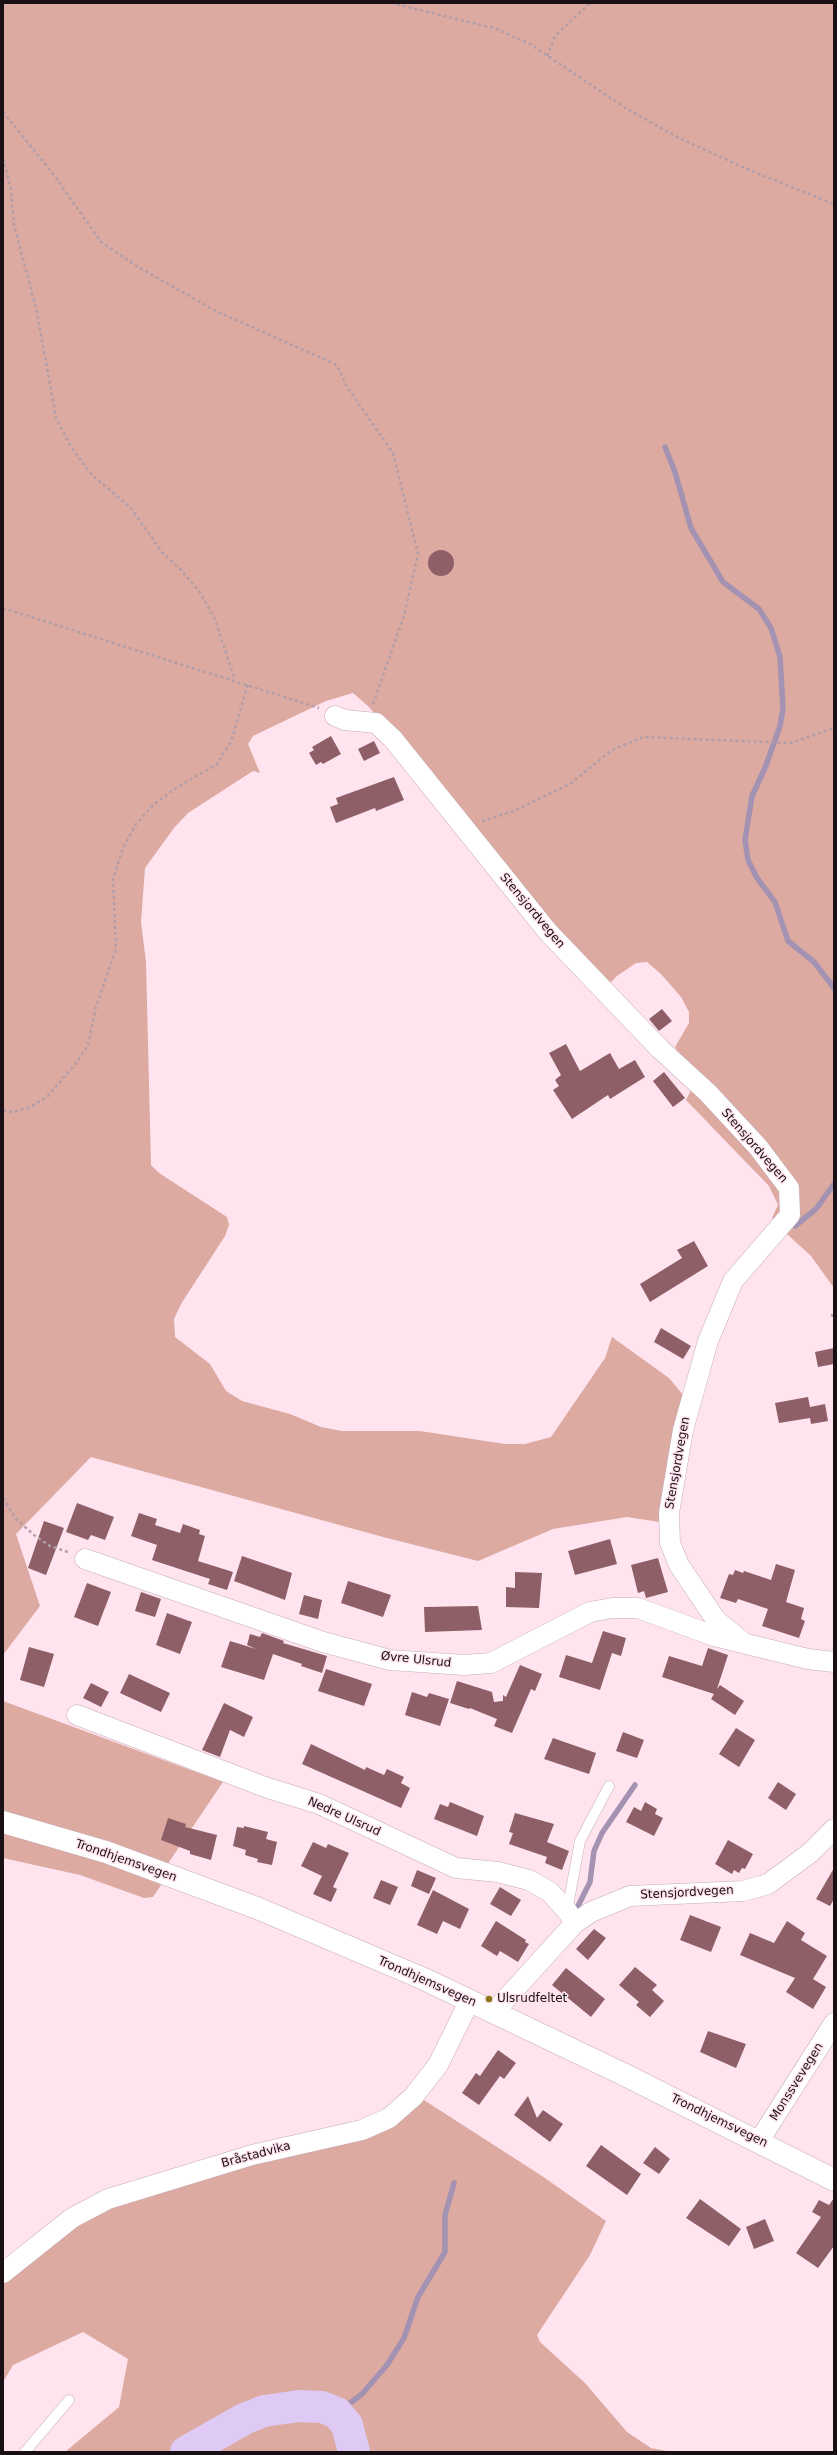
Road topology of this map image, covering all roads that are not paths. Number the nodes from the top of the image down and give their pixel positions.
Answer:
1 (335, 716) road end
2 (85, 1559) road end
3 (744, 1643) junction
4 (834, 1662) edge
5 (77, 1715) dead end
6 (609, 1786) dead end
7 (3, 1822) edge
8 (834, 1829) edge
9 (571, 1917) junction
10 (470, 2000) junction
11 (494, 2012) junction
12 (834, 2023) edge
13 (759, 2141) junction
14 (834, 2180) edge
15 (3, 2273) edge
16 (69, 2400) dead end
17 (25, 2452) edge

1 - 3 street, Stensjordvegen
2 - 3 street, Øvre Ulsrud
3 - 4 street, Stensjordvegen
5 - 9 street, Nedre Ulsrud
6 - 9 lane
7 - 10 main road, Trondhjemsvegen
8 - 9 street, Stensjordvegen
9 - 11 street, Stensjordvegen
10 - 11 main road, Trondhjemsvegen
10 - 15 street, Bråstadvika
11 - 13 main road, Trondhjemsvegen
12 - 13 street, Monssvevegen
13 - 14 main road, Trondhjemsvegen
16 - 17 lane

